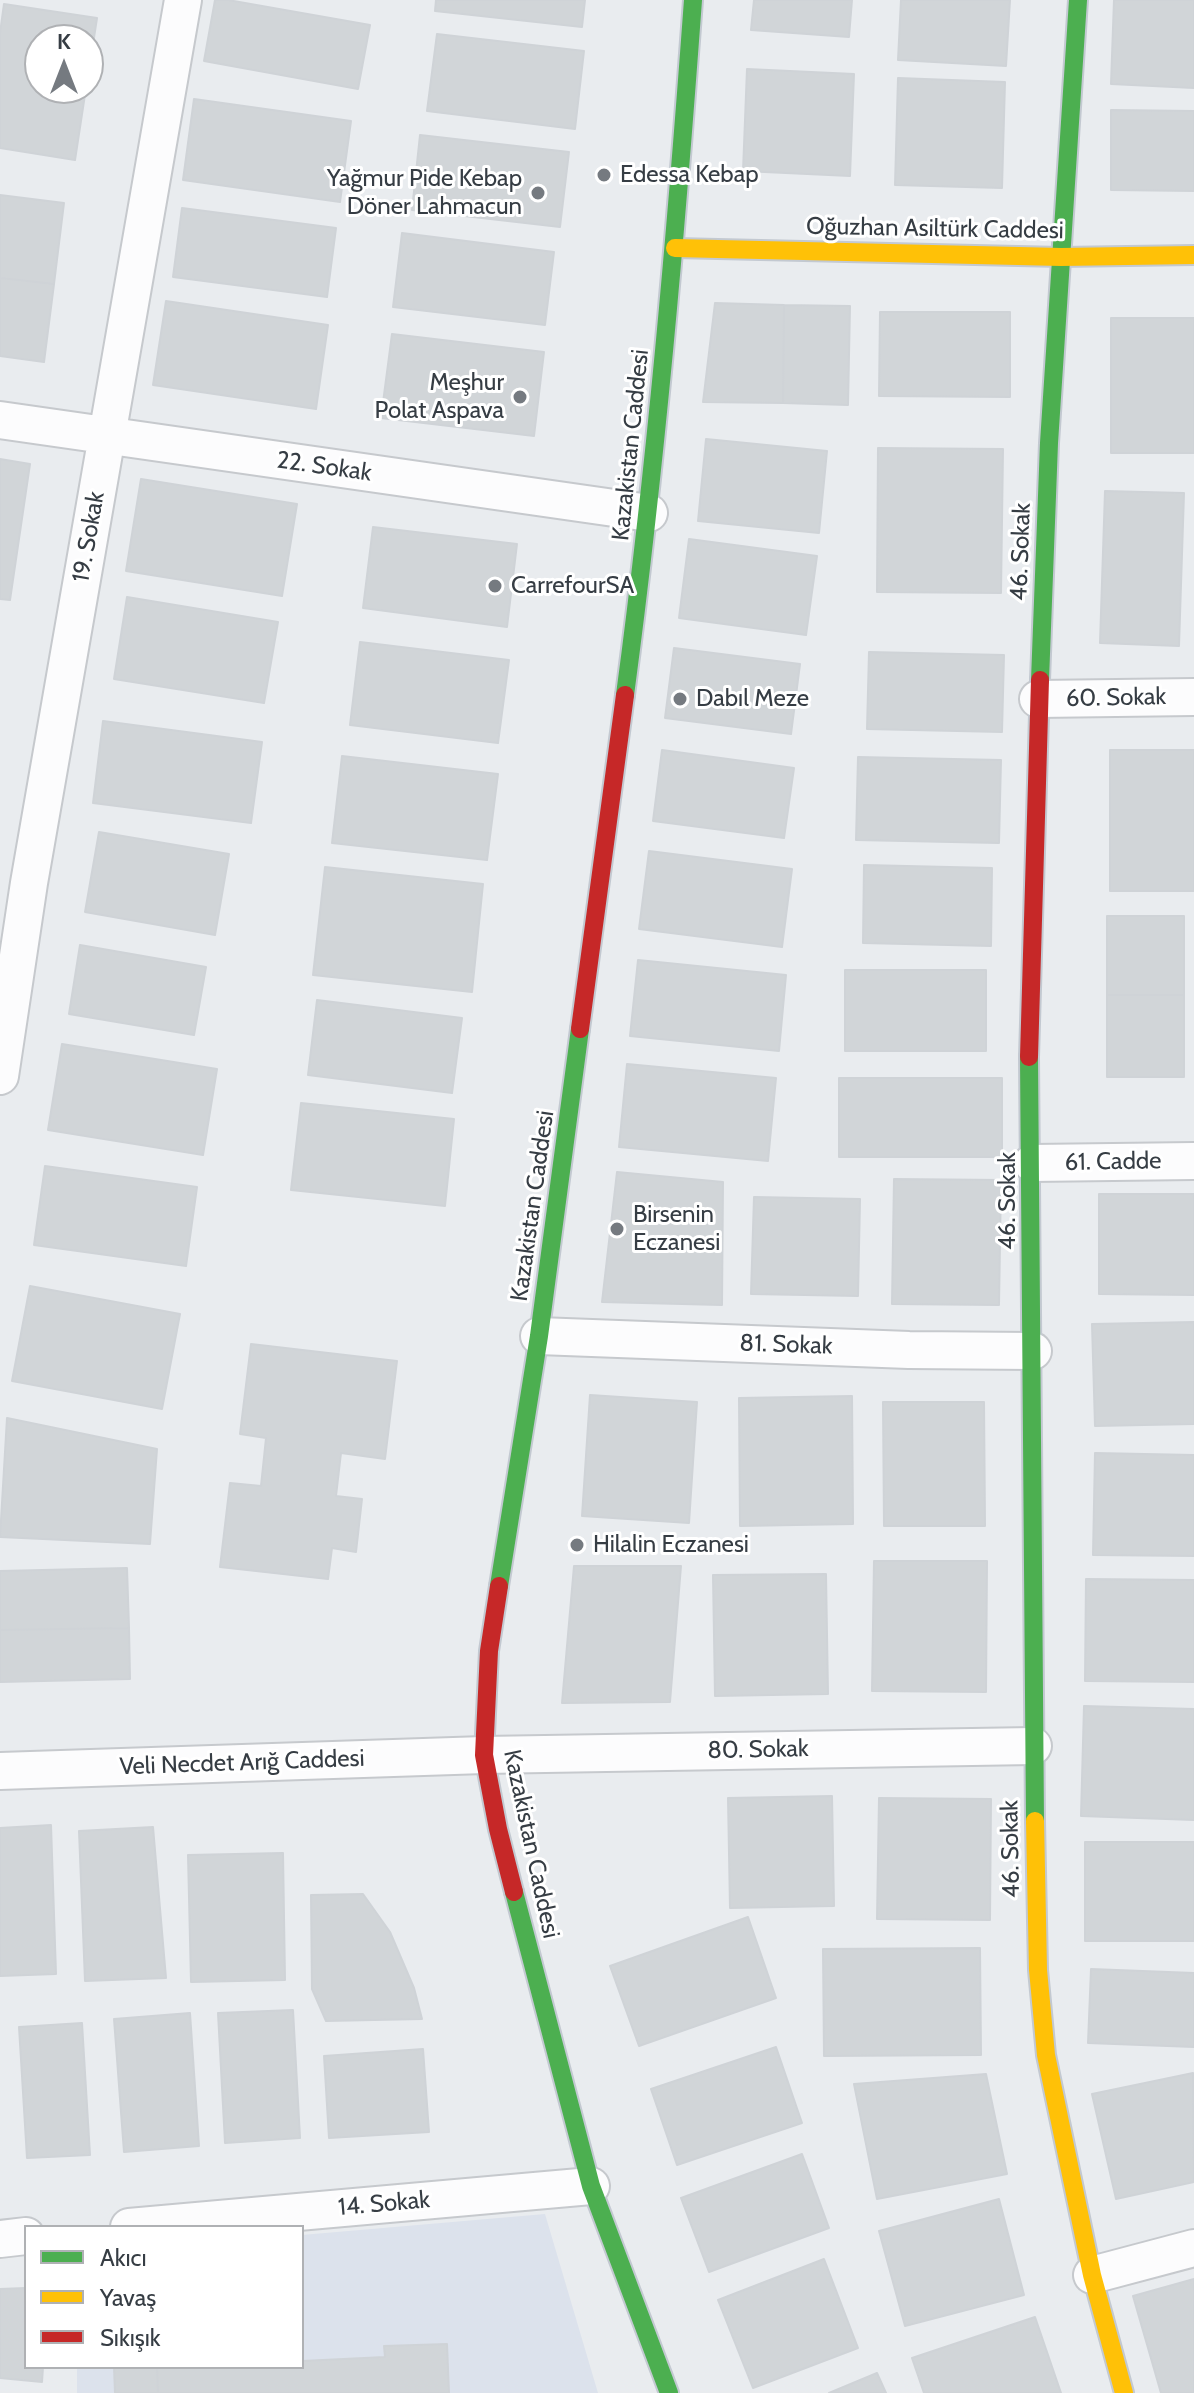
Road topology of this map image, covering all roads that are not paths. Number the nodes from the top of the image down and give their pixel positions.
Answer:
1 (183, 0) edge
2 (693, 0) edge
3 (1078, 0) edge
4 (675, 248) junction
5 (1194, 255) edge
6 (1061, 257) junction
7 (0, 420) edge
8 (106, 436) junction
9 (649, 513) junction
10 (1194, 697) edge
11 (1038, 699) junction
12 (14, 881) edge
13 (0, 1076) edge
14 (1194, 1161) edge
15 (1032, 1163) junction
16 (539, 1336) junction
17 (1033, 1351) junction
18 (1033, 1746) junction
19 (484, 1755) junction
20 (0, 1771) edge
21 (591, 2186) junction
22 (152, 2225) edge
23 (24, 2236) edge
24 (0, 2239) edge
25 (1194, 2248) edge
26 (1092, 2275) junction
27 (669, 2393) edge
28 (1124, 2393) edge

1 - 8 street, 19. Sokak
2 - 4 main road, Kazakistan Caddesi
3 - 6 main road, 46. Sokak
4 - 6 main road, Oğuzhan Asiltürk Caddesi
4 - 9 main road, Kazakistan Caddesi
5 - 6 main road, Oğuzhan Asiltürk Caddesi
6 - 11 main road, 46. Sokak
7 - 8 street, 22. Sokak
8 - 9 street, 22. Sokak
8 - 12 street, 19. Sokak
9 - 16 main road, Kazakistan Caddesi
10 - 11 street, 60. Sokak
11 - 15 main road, 46. Sokak
12 - 13 street, 19. Sokak
14 - 15 street, 61. Cadde
15 - 17 main road, 46. Sokak
16 - 17 street, 81. Sokak
16 - 19 main road, Kazakistan Caddesi
17 - 18 main road, 46. Sokak
18 - 19 street, 80. Sokak
18 - 26 main road, 46. Sokak
19 - 20 street, Veli Necdet Arığ Caddesi
19 - 21 main road, Kazakistan Caddesi
21 - 22 street, 14. Sokak
21 - 27 main road, Kazakistan Caddesi
23 - 24 street
25 - 26 street
26 - 28 main road, 46. Sokak

